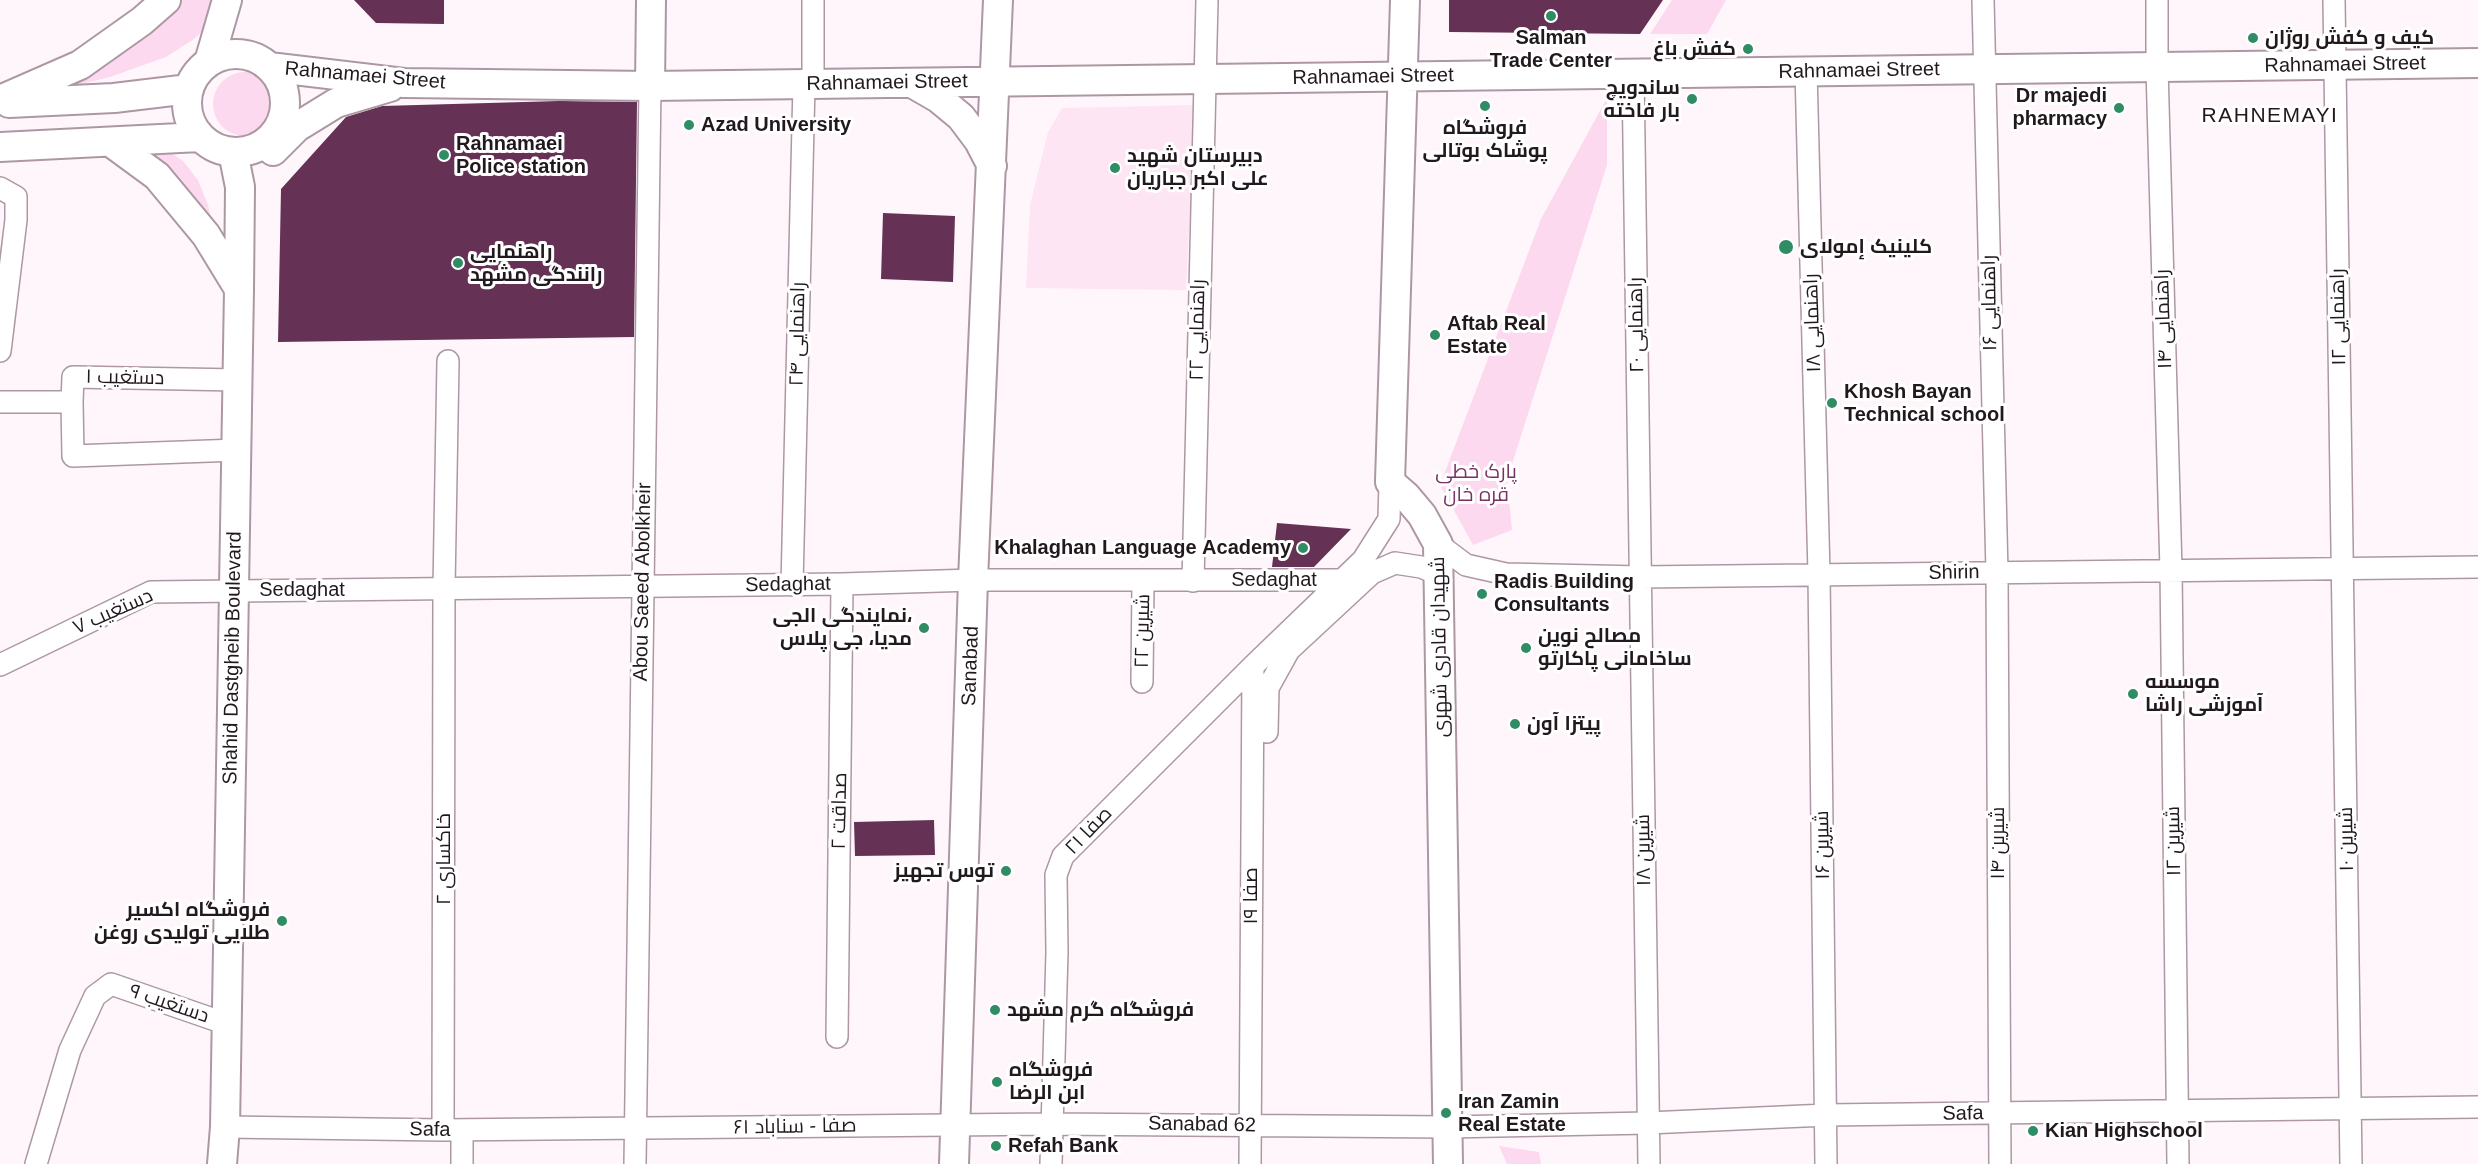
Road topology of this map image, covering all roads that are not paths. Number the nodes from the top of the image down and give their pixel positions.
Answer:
1 (166, 0) edge
2 (227, 0) edge
3 (651, 0) edge
4 (813, 0) edge
5 (998, 0) edge
6 (1207, 0) edge
7 (1406, 0) edge
8 (1983, 0) edge
9 (2157, 0) edge
10 (2334, 0) edge
11 (209, 62) junction
12 (2478, 63) edge
13 (2335, 65) junction
14 (269, 67) junction
15 (2157, 68) junction
16 (1985, 69) junction
17 (1806, 71) junction
18 (1633, 73) junction
19 (1403, 76) junction
20 (1204, 79) junction
21 (995, 82) junction
22 (404, 83) junction
23 (912, 83) junction
24 (809, 84) junction
25 (650, 86) junction
26 (189, 89) junction
27 (0, 102) edge
28 (200, 137) junction
29 (112, 143) junction
30 (0, 147) edge
31 (233, 152) junction
32 (993, 168) junction
33 (240, 187) junction
34 (8, 193) edge
35 (239, 289) junction
36 (0, 351) edge
37 (448, 361) dead end
38 (238, 380) junction
39 (0, 402) edge
40 (72, 402) junction
41 (237, 450) junction
42 (1390, 482) junction
43 (1438, 544) junction
44 (2478, 567) edge
45 (2343, 568) junction
46 (2171, 570) junction
47 (1996, 572) junction
48 (1438, 574) junction
49 (1819, 574) junction
50 (1641, 576) junction
51 (974, 580) junction
52 (1341, 580) junction
53 (1143, 581) junction
54 (1193, 581) junction
55 (842, 584) junction
56 (792, 585) junction
57 (643, 586) junction
58 (444, 588) junction
59 (234, 590) junction
60 (0, 665) edge
61 (1253, 666) junction
62 (1142, 682) dead end
63 (1251, 841) junction
64 (227, 1024) junction
65 (837, 1038) dead end
66 (2478, 1107) edge
67 (2351, 1109) junction
68 (2177, 1111) junction
69 (1999, 1113) junction
70 (1826, 1115) junction
71 (1648, 1123) junction
72 (1051, 1124) junction
73 (956, 1125) junction
74 (1250, 1126) junction
75 (225, 1127) junction
76 (1448, 1127) junction
77 (635, 1129) junction
78 (452, 1130) junction
79 (36, 1164) edge
80 (222, 1164) edge
81 (462, 1164) edge
82 (635, 1164) edge
83 (954, 1164) edge
84 (1052, 1164) edge
85 (1250, 1164) edge
86 (1448, 1164) edge
87 (1649, 1164) edge
88 (1826, 1164) edge
89 (2000, 1164) edge
90 (2178, 1164) edge
91 (2351, 1164) edge

1 - 27 main road
2 - 11 main road
3 - 25 main road, Abou Saeed Abolkheir
4 - 24 street, راهنمایی ۲۴
5 - 21 main road, Sanabad
6 - 20 street, راهنمایی ۲۲
7 - 19 main road
8 - 16 street, راهنمایی ۱۶
9 - 15 street, راهنمایی ۱۴
10 - 13 street, راهنمایی ۱۲
11 - 14 main road
11 - 26 main road
12 - 13 main road, Rahnamaei Street
13 - 15 main road, Rahnamaei Street
13 - 45 street, راهنمایی ۱۲
14 - 22 main road, Rahnamaei Street
14 - 31 main road
15 - 16 main road, Rahnamaei Street
15 - 46 street, راهنمایی ۱۴
16 - 17 main road, Rahnamaei Street
16 - 47 street, راهنمایی ۱۶
17 - 18 main road, Rahnamaei Street
17 - 49 street, راهنمایی ۱۸
18 - 19 main road, Rahnamaei Street
18 - 50 street, راهنمایی ۲۰
19 - 20 main road, Rahnamaei Street
19 - 42 main road
20 - 21 main road, Rahnamaei Street
20 - 54 street, راهنمایی ۲۲
21 - 23 main road, Rahnamaei Street
21 - 32 main road, Sanabad
22 - 25 main road, Rahnamaei Street
22 - 33 main road
23 - 24 main road, Rahnamaei Street
23 - 32 main road
24 - 25 main road, Rahnamaei Street
24 - 56 street, راهنمایی ۲۴
25 - 57 street, Abou Saeed Abolkheir
26 - 27 main road
26 - 28 main road
28 - 29 main road
28 - 31 main road
29 - 30 main road
29 - 35 main road
31 - 33 main road, Shahid Dastgheib Boulevard
32 - 51 main road, Sanabad
33 - 35 main road, Shahid Dastgheib Boulevard
34 - 36 street
35 - 38 main road, Shahid Dastgheib Boulevard
37 - 58 street, خاکساری ۲
38 - 40 street, دستغیب ۱
38 - 41 main road, Shahid Dastgheib Boulevard
39 - 40 street, دستغیب ۱
40 - 41 street
41 - 59 main road, Shahid Dastgheib Boulevard
42 - 43 main road, شهیدان قادری شهری
42 - 52 street, صفا ۲۱
43 - 48 main road, شهیدان قادری شهری
43 - 50 street, Shirin
44 - 45 street, Shirin
45 - 46 street, Shirin
45 - 67 street, شیرین ۱۰
46 - 47 street, Shirin
46 - 68 street, شیرین ۱۲
47 - 49 street, Shirin
47 - 69 street, شیرین ۱۴
48 - 63 street
48 - 76 main road, شهیدان قادری شهری
49 - 50 street, Shirin
49 - 70 street, شیرین ۱۶
50 - 71 street, شیرین ۱۸
51 - 53 street, Sedaghat
51 - 55 street, Sedaghat
51 - 73 main road, Sanabad
52 - 54 street, Sedaghat
52 - 61 street, صفا ۲۱
53 - 54 street, Sedaghat
53 - 62 street, شیرین ۲۲
55 - 56 street, Sedaghat
55 - 65 street, صداقت ۲
56 - 57 street, Sedaghat
57 - 58 street, Sedaghat
57 - 77 street, Abou Saeed Abolkheir
58 - 59 street, Sedaghat
58 - 78 street, خاکساری ۲
59 - 60 street, دستغیب ۷
59 - 64 main road, Shahid Dastgheib Boulevard
61 - 63 street, صفا ۱۹
61 - 72 street, صفا ۲۱
63 - 74 street, صفا ۱۹
64 - 75 main road, Shahid Dastgheib Boulevard
64 - 79 street, دستغیب ۹
66 - 67 street, Safa
67 - 68 street, Safa
67 - 91 street, شیرین ۱۰
68 - 69 street, Safa
68 - 90 street, شیرین ۱۲
69 - 70 street, Safa
69 - 89 street, شیرین ۱۴
70 - 71 street, Safa
70 - 88 street, شیرین ۱۶
71 - 76 street, Safa
71 - 87 street, شیرین ۱۸
72 - 73 street, Sanabad 62
72 - 74 street, Sanabad 62
72 - 84 street, صفا ۲۱
73 - 77 street, صفا - سناباد ۶۱
73 - 83 main road, Sanabad
74 - 76 street, Sanabad 62
74 - 85 street, صفا ۱۹
75 - 78 street, Safa
75 - 80 main road, Shahid Dastgheib Boulevard
76 - 86 main road, شهیدان قادری شهری
77 - 78 street, Safa
77 - 82 street, Abou Saeed Abolkheir
78 - 81 street, خاکساری ۲

